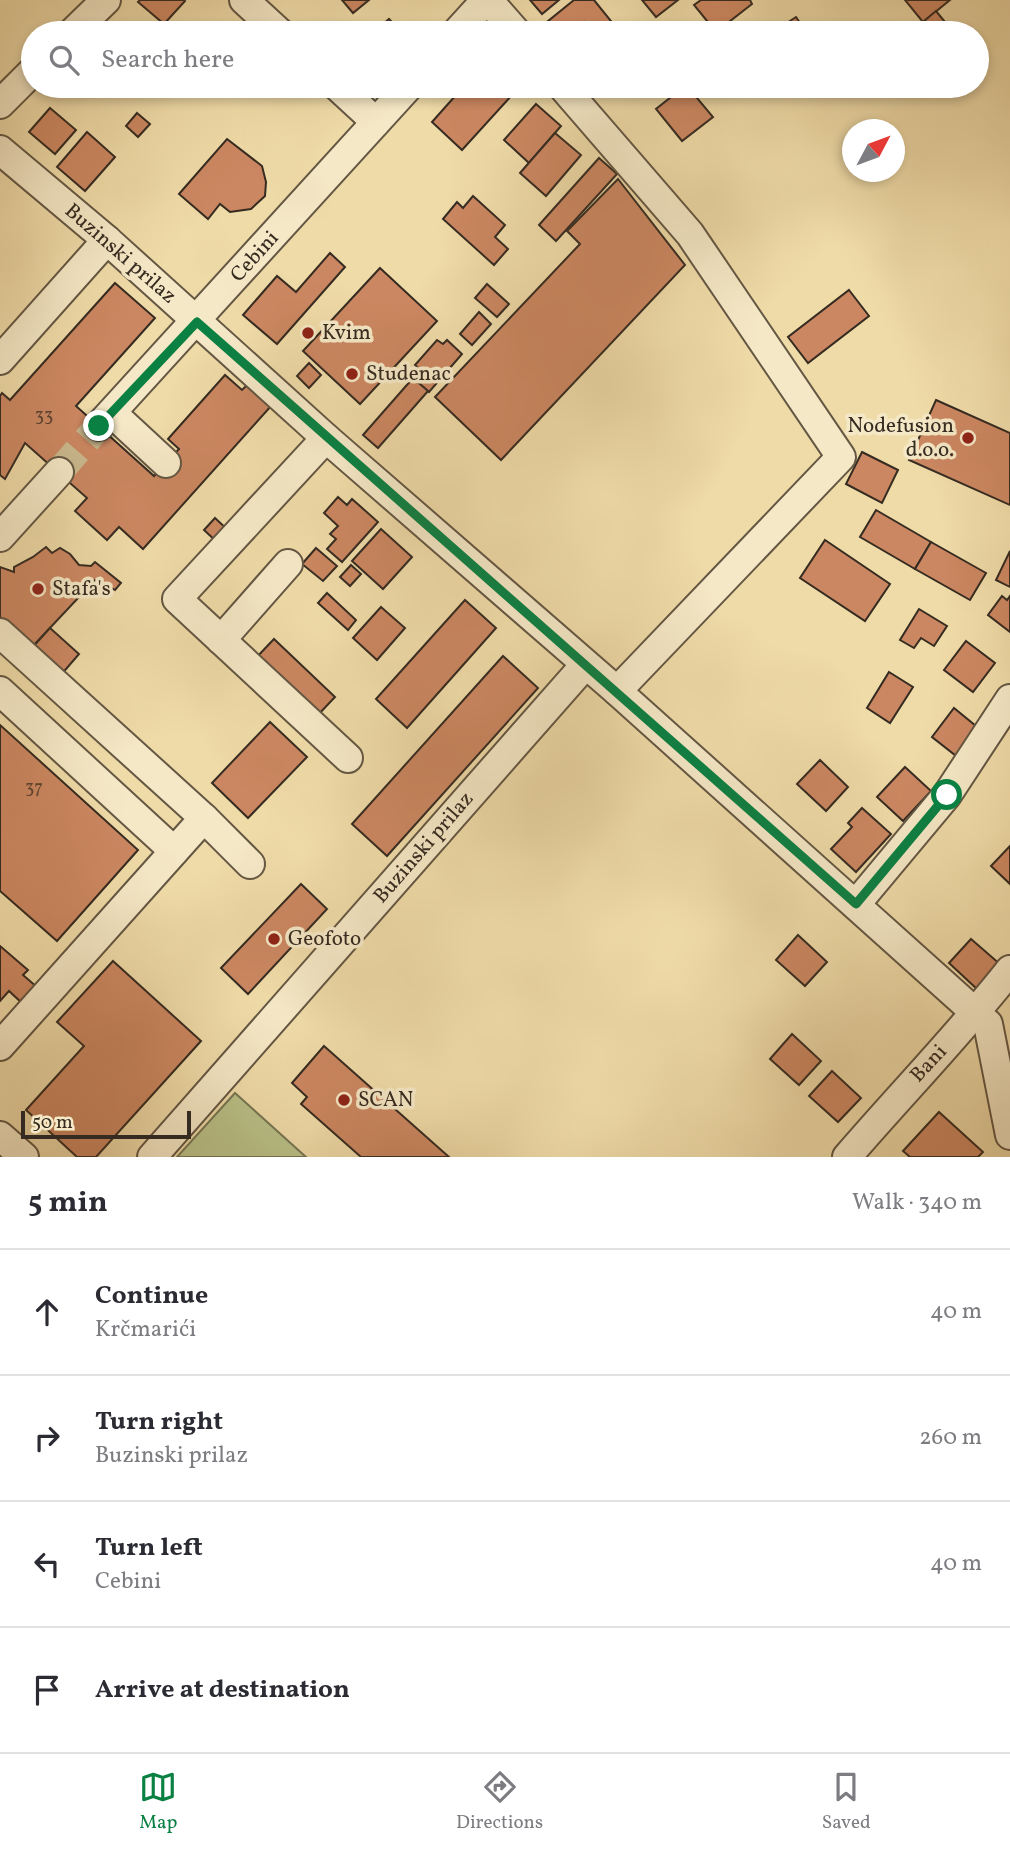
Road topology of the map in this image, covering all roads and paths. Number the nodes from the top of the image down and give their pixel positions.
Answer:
1 (106, 0) edge
2 (244, 0) edge
3 (487, 0) edge
4 (84, 21) edge
5 (267, 21) edge
6 (467, 21) edge
7 (506, 21) edge
8 (21, 83) edge
9 (350, 98) edge
10 (398, 98) edge
11 (572, 98) edge
12 (0, 104) edge
13 (376, 122) junction
14 (0, 150) edge
15 (107, 240) junction
16 (197, 322) junction
17 (0, 360) edge
18 (326, 438) junction
19 (166, 463) dead end
20 (59, 472) tunnel mouth
21 (0, 537) edge
22 (288, 564) dead end
23 (0, 633) edge
24 (221, 639) junction
25 (585, 665) junction
26 (0, 691) edge
27 (617, 691) junction
28 (1010, 699) edge
29 (348, 758) dead end
30 (204, 818) junction
31 (174, 851) junction
32 (250, 864) dead end
33 (856, 904) junction
34 (1010, 970) edge
35 (991, 1019) edge
36 (0, 1046) edge
37 (0, 1136) edge
38 (1010, 1136) edge
39 (24, 1157) edge
40 (152, 1157) edge
41 (847, 1157) edge

1 - 4 street
2 - 5 street
3 - 6 street
3 - 7 street
8 - 12 street
9 - 13 street
10 - 13 street, Cebini
11 - 27 street
13 - 16 street, Cebini
14 - 15 street, Buzinski prilaz
15 - 16 street, Buzinski prilaz
15 - 17 street
16 - 18 street, Buzinski prilaz
16 - 19 street, Cebini
18 - 24 street
18 - 25 street, Buzinski prilaz
20 - 21 street
22 - 24 street
23 - 30 street
24 - 29 street
25 - 27 street, Buzinski prilaz
25 - 40 street, Buzinski prilaz
26 - 31 street
27 - 33 street, Buzinski prilaz
28 - 33 street
30 - 31 street
30 - 32 street
31 - 36 street
33 - 35 street, Buzinski prilaz
34 - 35 street, Bani
35 - 38 street
35 - 41 street, Bani
37 - 39 street

